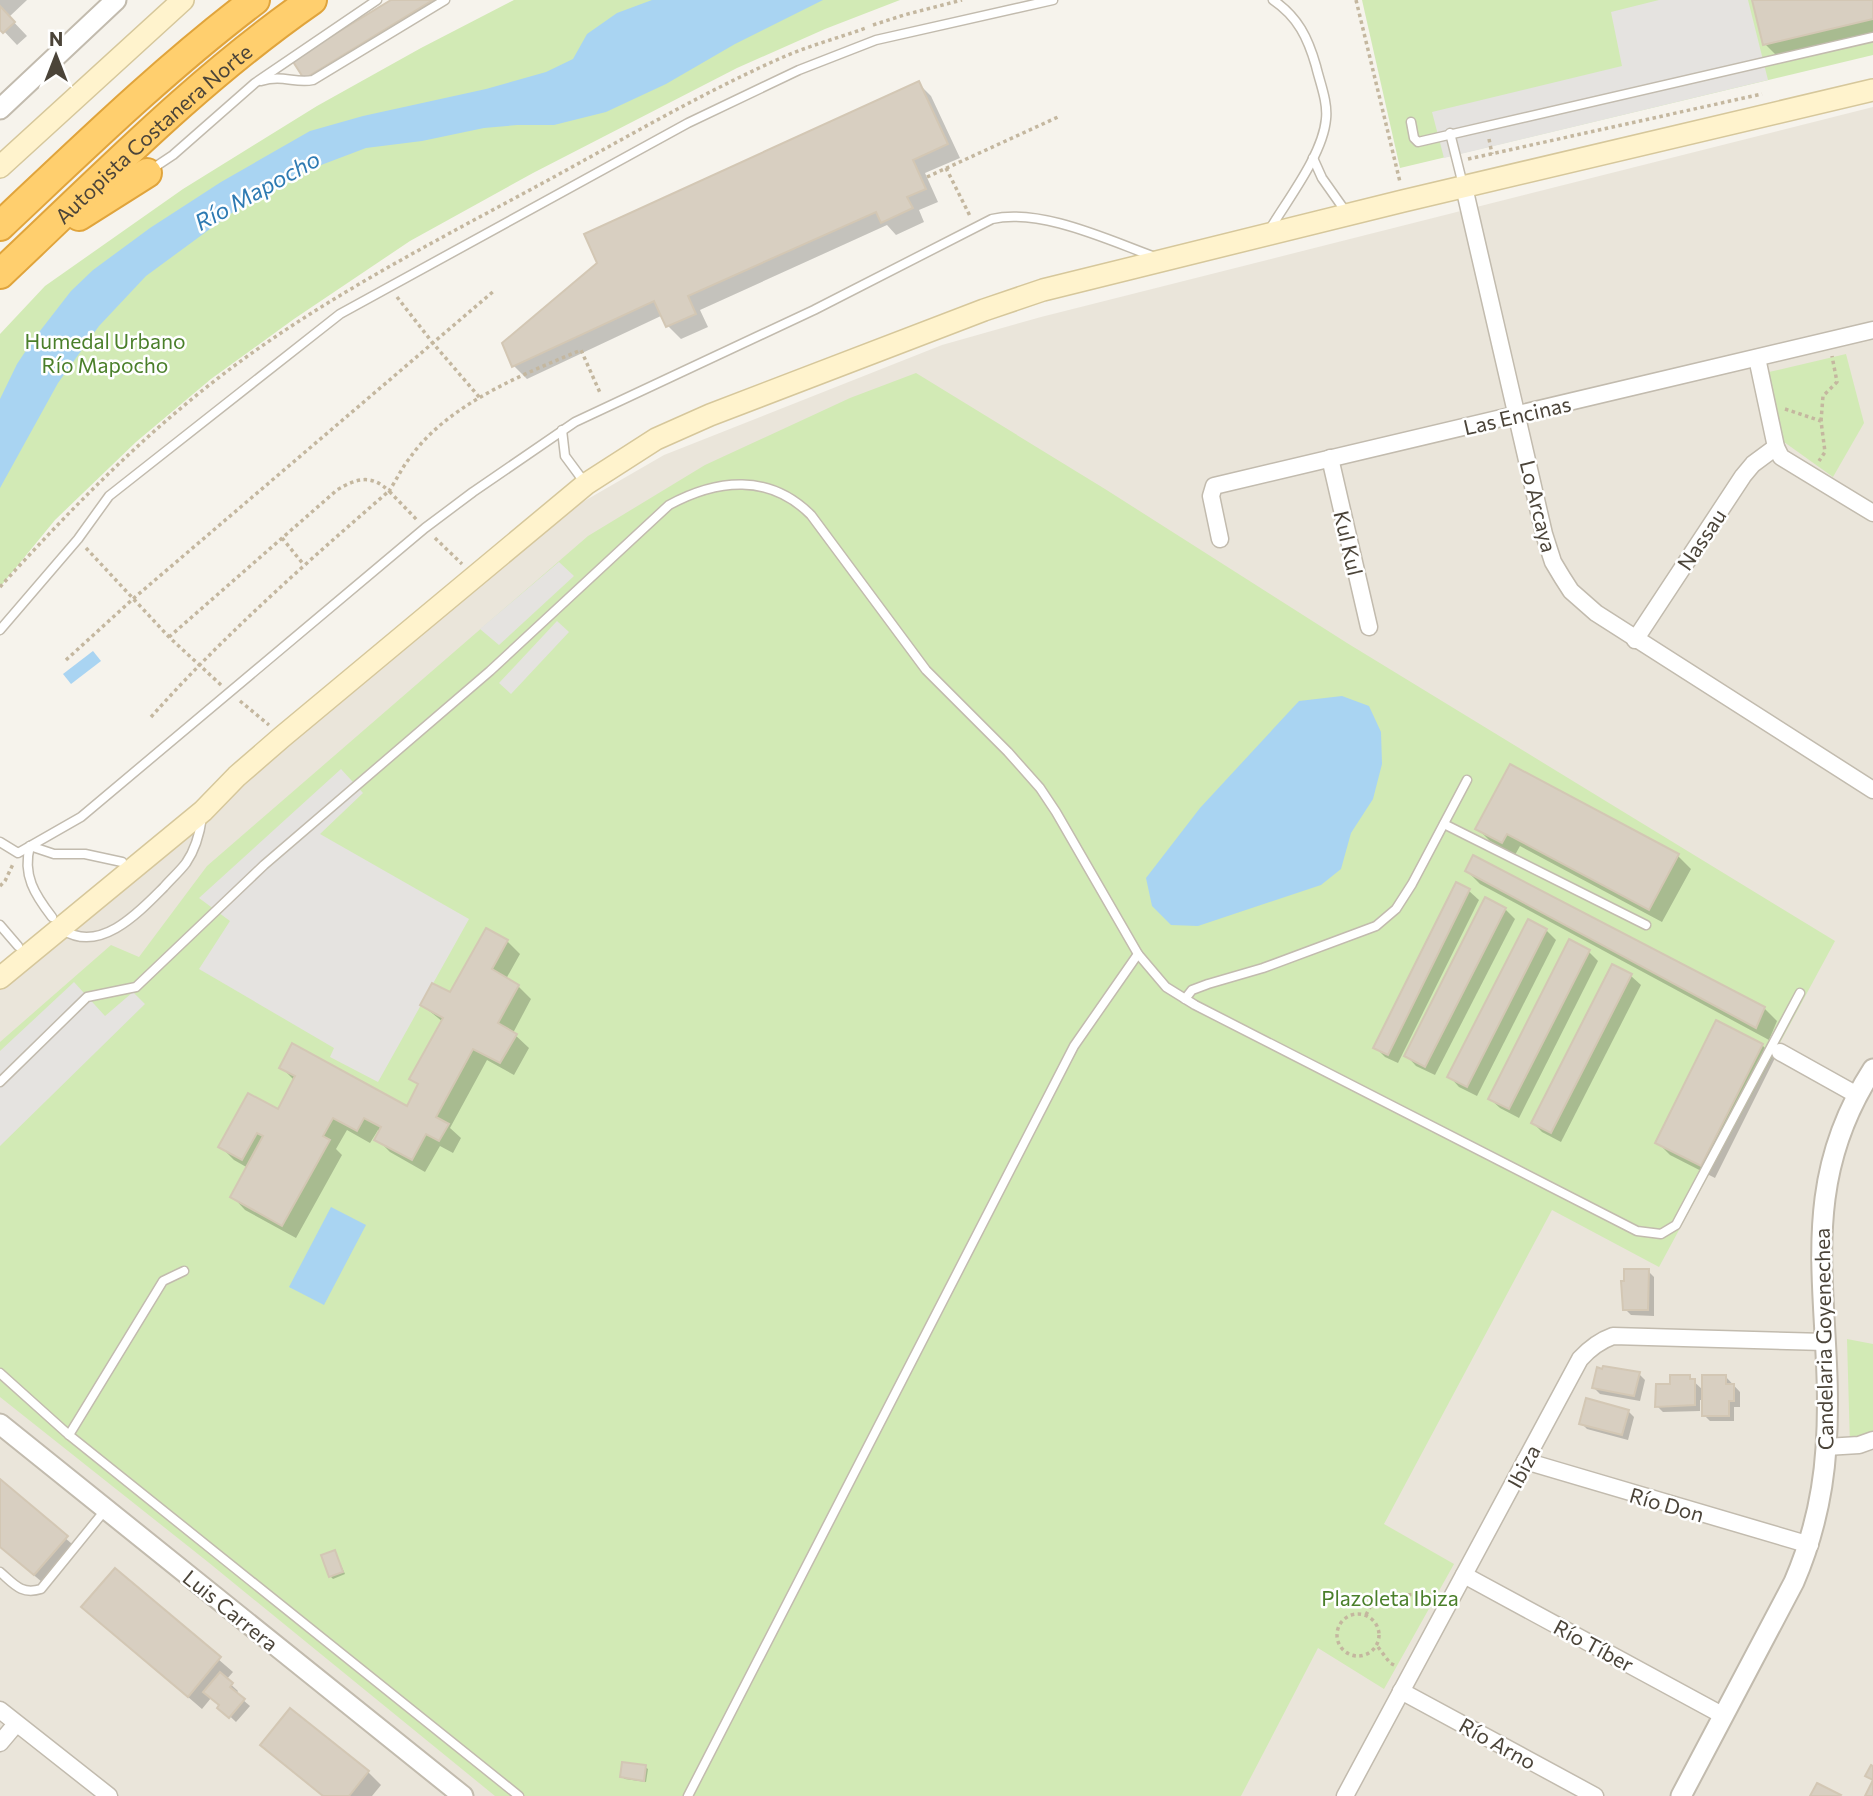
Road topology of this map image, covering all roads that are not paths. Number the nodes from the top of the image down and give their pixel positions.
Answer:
1 (116, 0) edge
2 (183, 0) edge
3 (255, 0) edge
4 (312, 0) edge
5 (377, 0) edge
6 (445, 0) edge
7 (1053, 0) edge
8 (1273, 0) edge
9 (1873, 37) edge
10 (255, 83) junction
11 (1873, 90) edge
12 (0, 108) edge
13 (1411, 122) dead end
14 (1450, 133) junction
15 (1313, 158) junction
16 (0, 167) edge
17 (147, 173) joint
18 (1464, 187) junction
19 (1348, 215) junction
20 (0, 226) edge
21 (1267, 235) junction
22 (29, 247) junction
23 (1164, 260) junction
24 (0, 274) edge
25 (1873, 330) edge
26 (1757, 358) junction
27 (1517, 415) junction
28 (562, 430) junction
29 (1776, 447) junction
30 (1330, 458) junction
31 (586, 484) junction
32 (1873, 513) edge
33 (1220, 539) dead end
34 (1369, 627) dead end
35 (0, 630) edge
36 (1635, 640) junction
37 (237, 776) junction
38 (1467, 780) dead end
39 (1873, 790) edge
40 (203, 811) junction
41 (1444, 824) junction
42 (0, 842) edge
43 (30, 846) junction
44 (122, 862) junction
45 (56, 922) junction
46 (0, 925) edge
47 (1646, 925) dead end
48 (18, 946) junction
49 (1138, 954) junction
50 (0, 960) edge
51 (0, 978) edge
52 (1800, 993) dead end
53 (1185, 999) junction
54 (1776, 1049) junction
55 (1873, 1069) edge
56 (0, 1082) edge
57 (1857, 1095) junction
58 (184, 1271) dead end
59 (1825, 1342) junction
60 (0, 1373) edge
61 (0, 1424) edge
62 (69, 1434) junction
63 (1873, 1440) edge
64 (1826, 1447) junction
65 (1525, 1461) junction
66 (106, 1509) junction
67 (1810, 1545) junction
68 (0, 1572) edge
69 (1464, 1575) junction
70 (1401, 1691) junction
71 (0, 1710) edge
72 (1724, 1716) junction
73 (16, 1724) junction
74 (0, 1742) edge
75 (109, 1796) edge
76 (463, 1796) edge
77 (519, 1796) edge
78 (688, 1796) edge
79 (1345, 1796) edge
80 (1595, 1796) edge
81 (1681, 1796) edge

1 - 12 street
2 - 16 main road
3 - 20 highway, Autopista Costanera Norte
4 - 22 highway, Autopista Costanera Norte
5 - 10 lane
6 - 10 lane
7 - 35 lane
8 - 15 lane
9 - 14 lane
10 - 17 lane
11 - 18 main road
13 - 14 lane
14 - 18 lane
15 - 19 lane
15 - 21 lane
17 - 22 highway
18 - 19 main road
18 - 27 street, Lo Arcaya
19 - 21 main road
21 - 23 main road
22 - 24 highway, Autopista Costanera Norte
23 - 28 lane
23 - 31 main road
25 - 26 street, Las Encinas
26 - 27 street, Las Encinas
26 - 29 street
27 - 30 street, Las Encinas
27 - 36 street, Lo Arcaya
28 - 31 lane
28 - 43 lane
29 - 32 street
29 - 36 street, Nassau
30 - 33 street, Las Encinas
30 - 34 street, Kul Kul
31 - 37 main road
36 - 39 street, Lo Arcaya
37 - 40 main road
37 - 44 main road
38 - 41 lane
40 - 45 main road
40 - 45 lane
41 - 47 lane
41 - 53 lane
42 - 43 lane
43 - 44 lane
43 - 45 lane
44 - 45 main road
45 - 48 main road
45 - 51 main road
46 - 48 lane
48 - 50 main road
49 - 53 lane
49 - 56 lane
49 - 78 lane
52 - 54 lane
53 - 54 lane
54 - 57 street
55 - 57 street, Candelaria Goyenechea
57 - 59 street, Candelaria Goyenechea
58 - 62 lane
59 - 64 street, Candelaria Goyenechea
59 - 65 street, Ibiza
60 - 62 lane
61 - 66 street, Luis Carrera
62 - 77 lane
63 - 64 street
64 - 67 street, Candelaria Goyenechea
65 - 67 street, Río Don
65 - 69 street, Ibiza
66 - 68 lane
66 - 76 street, Luis Carrera
67 - 72 street, Candelaria Goyenechea
69 - 70 street, Ibiza
69 - 72 street, Río Tíber
70 - 79 street, Ibiza
70 - 80 street, Río Arno
71 - 73 street
72 - 81 street, Candelaria Goyenechea
73 - 74 street
73 - 75 street

